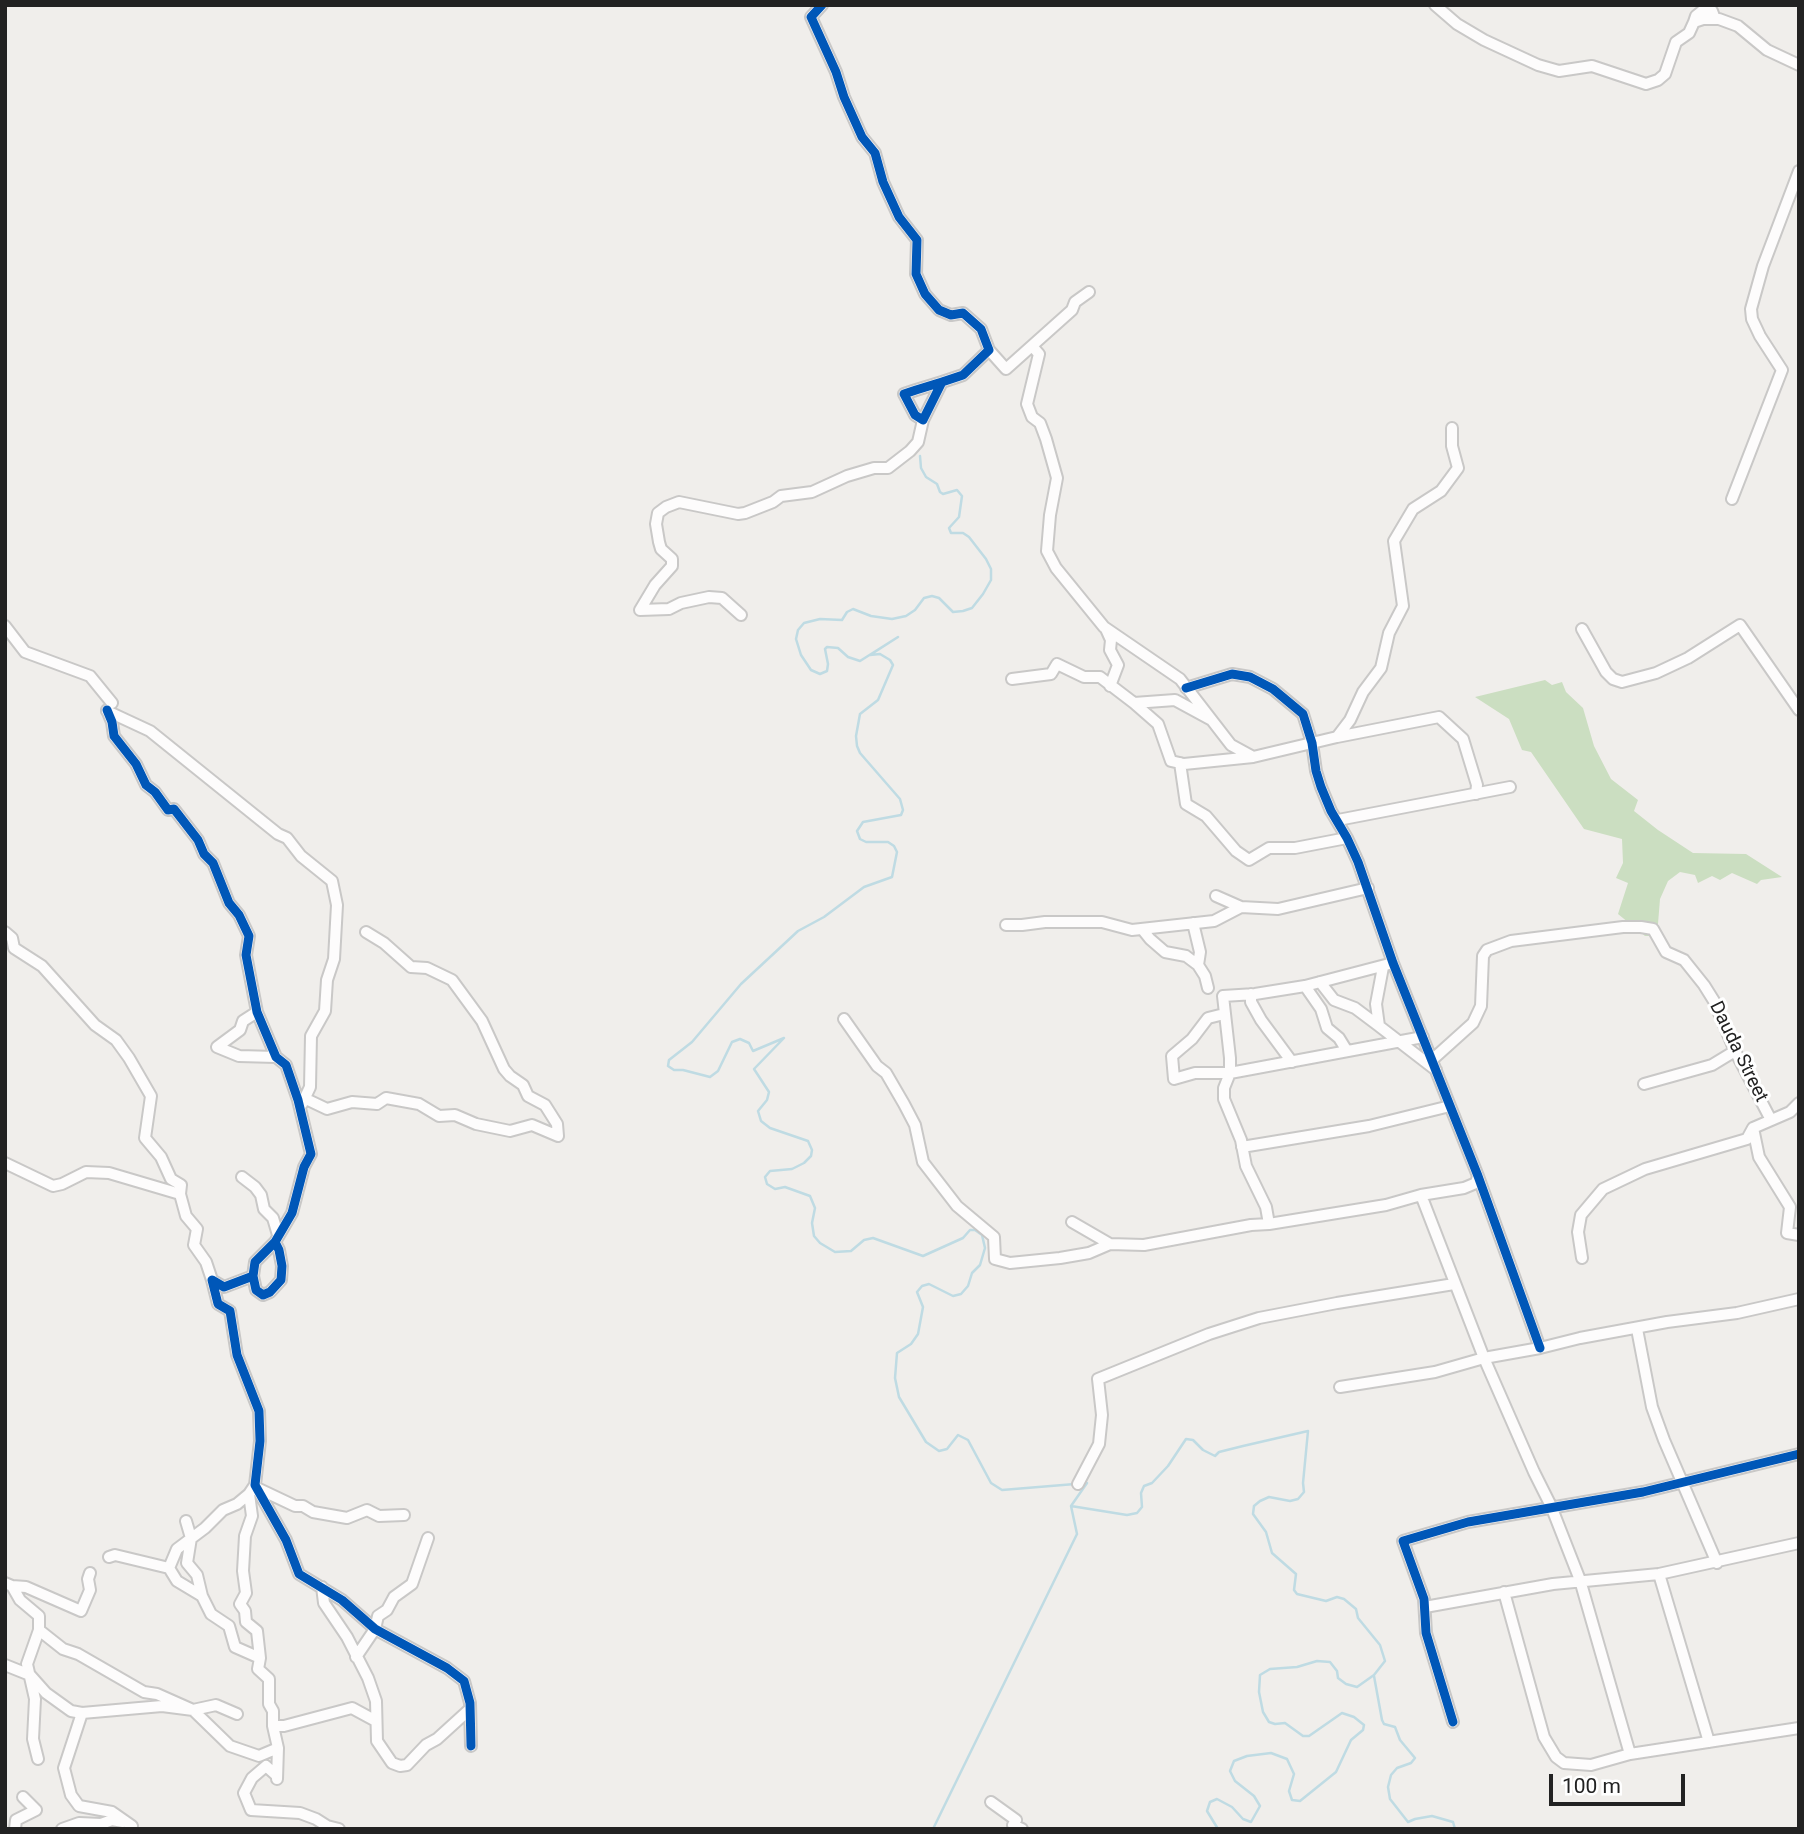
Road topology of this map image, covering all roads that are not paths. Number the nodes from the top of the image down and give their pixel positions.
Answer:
1 (822, 5) edge
2 (1435, 5) edge
3 (1705, 7) edge
4 (1716, 19) junction
5 (1694, 22) junction
6 (1799, 65) edge
7 (1799, 171) edge
8 (1089, 292) dead end
9 (1032, 346) junction
10 (989, 350) junction
11 (942, 382) junction
12 (923, 421) junction
13 (1452, 428) dead end
14 (1732, 499) dead end
15 (741, 615) dead end
16 (5, 626) edge
17 (1104, 627) junction
18 (1582, 629) dead end
19 (1012, 679) dead end
20 (1110, 686) junction
21 (1186, 688) junction
22 (112, 703) dead end
23 (1134, 703) junction
24 (1799, 710) edge
25 (1210, 719) junction
26 (1337, 737) junction
27 (1312, 743) junction
28 (1253, 757) junction
29 (1180, 763) junction
30 (1510, 787) dead end
31 (1476, 794) junction
32 (1338, 820) junction
33 (1347, 838) junction
34 (1368, 888) junction
35 (1216, 897) dead end
36 (1241, 908) junction
37 (1193, 923) junction
38 (1006, 925) dead end
39 (1142, 929) junction
40 (5, 932) edge
41 (366, 932) dead end
42 (1198, 965) junction
43 (1388, 965) junction
44 (1320, 982) junction
45 (1305, 986) junction
46 (1208, 988) dead end
47 (1251, 994) junction
48 (257, 1012) junction
49 (1224, 1013) junction
50 (844, 1019) dead end
51 (1379, 1026) junction
52 (1423, 1037) junction
53 (1399, 1042) junction
54 (1347, 1051) junction
55 (1735, 1051) junction
56 (276, 1056) junction
57 (1433, 1059) junction
58 (1292, 1062) junction
59 (1438, 1072) junction
60 (1230, 1073) junction
61 (1644, 1084) dead end
62 (301, 1102) junction
63 (1799, 1103) edge
64 (1450, 1106) junction
65 (1771, 1120) junction
66 (1753, 1128) junction
67 (1242, 1147) junction
68 (5, 1163) edge
69 (1478, 1175) junction
70 (242, 1177) dead end
71 (180, 1194) junction
72 (1421, 1195) junction
73 (1072, 1222) dead end
74 (1269, 1224) junction
75 (1799, 1233) edge
76 (276, 1239) junction
77 (1110, 1244) junction
78 (1582, 1258) dead end
79 (253, 1276) junction
80 (212, 1280) junction
81 (1454, 1284) junction
82 (1799, 1299) edge
83 (1637, 1329) junction
84 (1540, 1348) junction
85 (1484, 1358) junction
86 (1340, 1387) dead end
87 (1799, 1454) edge
88 (1681, 1483) junction
89 (1079, 1484) dead end
90 (254, 1489) junction
91 (1551, 1506) junction
92 (404, 1515) dead end
93 (186, 1521) dead end
94 (191, 1538) junction
95 (428, 1538) dead end
96 (1799, 1543) edge
97 (109, 1557) dead end
98 (1717, 1563) junction
99 (169, 1568) junction
100 (90, 1573) dead end
101 (1659, 1574) junction
102 (1580, 1580) junction
103 (9, 1584) edge
104 (322, 1587) junction
105 (1504, 1592) junction
106 (202, 1596) junction
107 (1425, 1607) junction
108 (375, 1629) junction
109 (39, 1630) junction
110 (356, 1657) junction
111 (260, 1658) junction
112 (5, 1665) edge
113 (30, 1675) junction
114 (193, 1710) junction
115 (82, 1713) junction
116 (237, 1714) dead end
117 (376, 1721) junction
118 (1453, 1722) dead end
119 (273, 1726) junction
120 (1799, 1728) edge
121 (1709, 1742) junction
122 (278, 1748) junction
123 (1630, 1754) junction
124 (259, 1756) junction
125 (37, 1759) dead end
126 (266, 1766) junction
127 (23, 1797) dead end
128 (991, 1802) dead end
129 (15, 1829) edge
130 (62, 1829) edge
131 (339, 1829) edge
132 (1022, 1829) edge

1 - 10 street
2 - 5 street
3 - 4 street
3 - 5 street
4 - 5 street
4 - 6 street
7 - 14 street
8 - 9 street
9 - 10 street
9 - 17 street
10 - 11 street
11 - 12 street
11 - 12 street
12 - 15 street
13 - 26 street
16 - 22 street
17 - 20 street
17 - 21 street
18 - 24 street
19 - 20 street
20 - 23 street
21 - 25 street
21 - 27 street
23 - 25 street
23 - 29 street
25 - 28 street
26 - 27 street
26 - 31 street
27 - 28 street
27 - 32 street
28 - 29 street
29 - 33 street
30 - 31 street
31 - 32 street
32 - 33 street
33 - 34 street
34 - 36 street
34 - 43 street
35 - 36 street
36 - 37 street
37 - 39 street
37 - 42 street
38 - 39 street
39 - 42 street
40 - 71 street
41 - 62 street
42 - 46 street
43 - 44 street
43 - 51 street
43 - 52 street
44 - 45 street
44 - 51 street
45 - 47 street
45 - 54 street
47 - 49 street
47 - 58 street
48 - 56 street
48 - 56 street
48 - 62 street
49 - 60 street
49 - 60 street
50 - 77 street
51 - 53 street
52 - 53 street
52 - 57 street
53 - 54 street
53 - 59 street
54 - 58 street
55 - 57 street, Dauda Street
55 - 61 street
55 - 65 street, Dauda Street
56 - 62 street
57 - 59 street
58 - 60 street
59 - 64 street
60 - 67 street
62 - 76 street
63 - 65 street
64 - 67 street
64 - 69 street
65 - 66 street
66 - 75 street, Dauda Street
66 - 78 street
67 - 74 street
68 - 71 street
69 - 72 street
69 - 84 street
70 - 76 street
71 - 80 street
72 - 74 street
72 - 81 street
73 - 77 street
74 - 77 street
76 - 79 street
76 - 79 street
79 - 80 street
80 - 90 street
81 - 85 street
81 - 89 street
82 - 83 street
83 - 84 street
83 - 88 street
84 - 85 street
85 - 86 street
85 - 91 street
87 - 88 street
88 - 91 street
88 - 98 street
90 - 92 street
90 - 94 street
90 - 104 street
90 - 111 street
91 - 102 street
91 - 107 street
93 - 94 street
94 - 99 street
94 - 106 street
95 - 108 street
96 - 98 street
97 - 99 street
98 - 101 street
99 - 106 street
100 - 103 street
101 - 102 street
101 - 121 street
102 - 105 street
102 - 123 street
103 - 109 street
104 - 108 street
104 - 110 street
105 - 107 street
105 - 123 street
106 - 111 street
107 - 118 street
108 - 110 street
108 - 117 street
109 - 113 street
109 - 114 street
110 - 117 street
111 - 119 street
112 - 113 street
113 - 115 street
113 - 125 street
114 - 115 street
114 - 116 street
114 - 124 street
115 - 130 street
117 - 119 street
119 - 122 street
120 - 121 street
121 - 123 street
122 - 124 street
122 - 126 street
124 - 126 street
126 - 131 street
127 - 129 street
128 - 132 street

